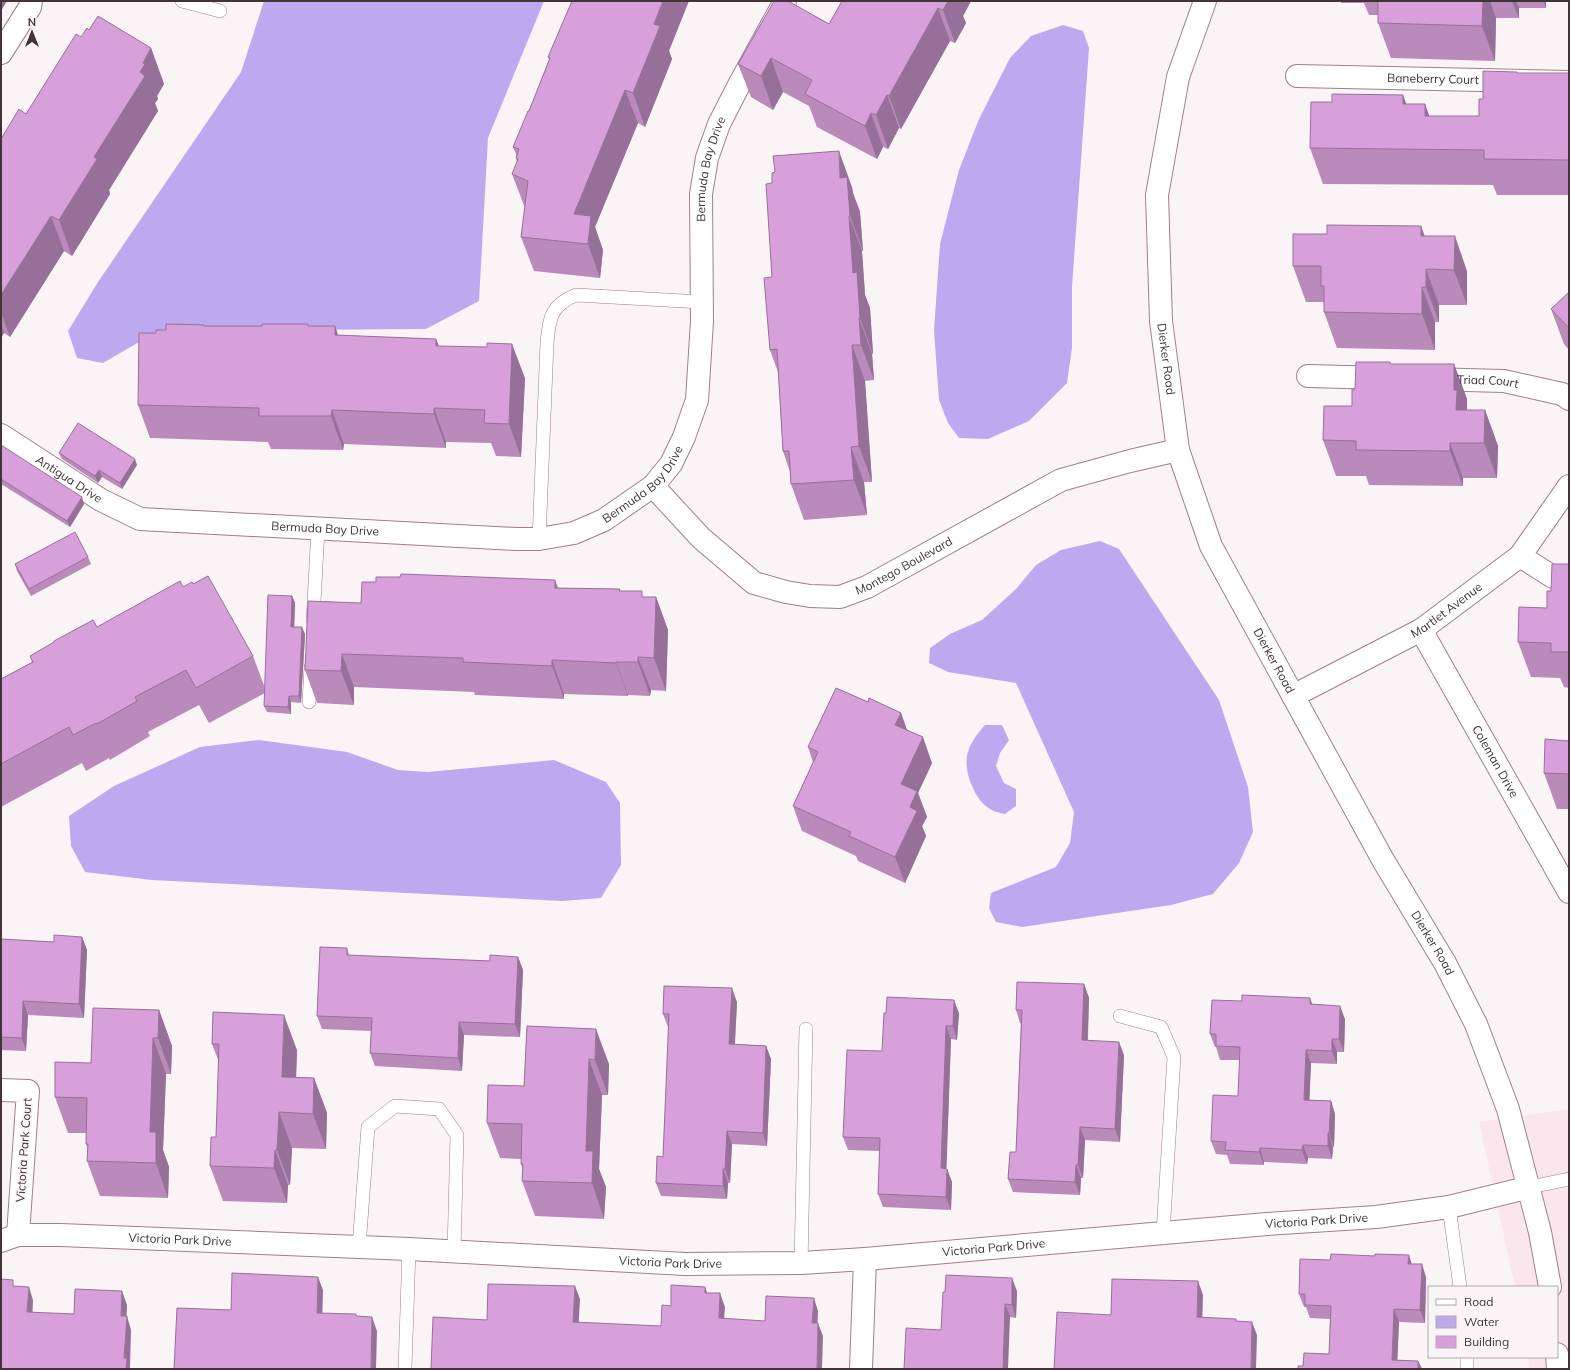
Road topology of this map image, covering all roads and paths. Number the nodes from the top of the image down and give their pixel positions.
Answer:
1 (31, 1) edge
2 (182, 1) edge
3 (785, 1) edge
4 (1205, 1) edge
5 (220, 11) dead end
6 (1, 53) edge
7 (1297, 76) dead end
8 (1569, 82) edge
9 (702, 302) junction
10 (1308, 376) dead end
11 (1569, 399) edge
12 (1, 435) edge
13 (1178, 450) junction
14 (652, 486) junction
15 (1569, 486) edge
16 (140, 519) joint
17 (318, 530) junction
18 (539, 539) junction
19 (1520, 556) junction
20 (1569, 578) edge
21 (1421, 630) junction
22 (312, 632) edge
23 (311, 655) edge
24 (1293, 696) junction
25 (309, 702) edge
26 (1569, 892) edge
27 (1120, 1016) dead end
28 (806, 1029) dead end
29 (1, 1090) edge
30 (1569, 1179) edge
31 (1530, 1187) junction
32 (1448, 1207) junction
33 (1163, 1233) junction
34 (9, 1238) edge
35 (360, 1247) junction
36 (410, 1249) junction
37 (454, 1252) junction
38 (865, 1259) junction
39 (801, 1262) junction
40 (1460, 1286) edge
41 (1550, 1286) edge
42 (1467, 1358) edge
43 (1557, 1358) edge
44 (405, 1369) edge
45 (861, 1369) edge
46 (1467, 1369) edge
47 (1558, 1369) edge

1 - 6 street
2 - 5 lane
3 - 9 street, Bermuda Bay Drive
4 - 13 street, Dierker Road
7 - 8 street, Baneberry Court
9 - 14 street, Bermuda Bay Drive
9 - 18 lane
10 - 11 street, Triad Court
12 - 16 street, Antigua Drive
13 - 14 street, Montego Boulevard
13 - 24 street, Dierker Road
14 - 18 street, Bermuda Bay Drive
15 - 19 street, Martlet Avenue
16 - 17 street, Bermuda Bay Drive
17 - 18 street, Bermuda Bay Drive
17 - 22 lane
19 - 20 street
19 - 21 street, Martlet Avenue
21 - 24 street, Martlet Avenue
21 - 26 street, Coleman Drive
23 - 25 lane
24 - 31 street, Dierker Road
27 - 33 lane
28 - 39 lane
29 - 34 street, Victoria Park Court
30 - 31 lane
31 - 32 street, Victoria Park Drive
31 - 41 street, Dierker Road
32 - 33 street, Victoria Park Drive
32 - 40 lane
33 - 38 street, Victoria Park Drive
34 - 35 street, Victoria Park Drive
35 - 36 street, Victoria Park Drive
35 - 37 lane
36 - 37 street, Victoria Park Drive
36 - 44 lane
37 - 39 street, Victoria Park Drive
38 - 39 street, Victoria Park Drive
38 - 45 street
42 - 46 lane
43 - 47 street

